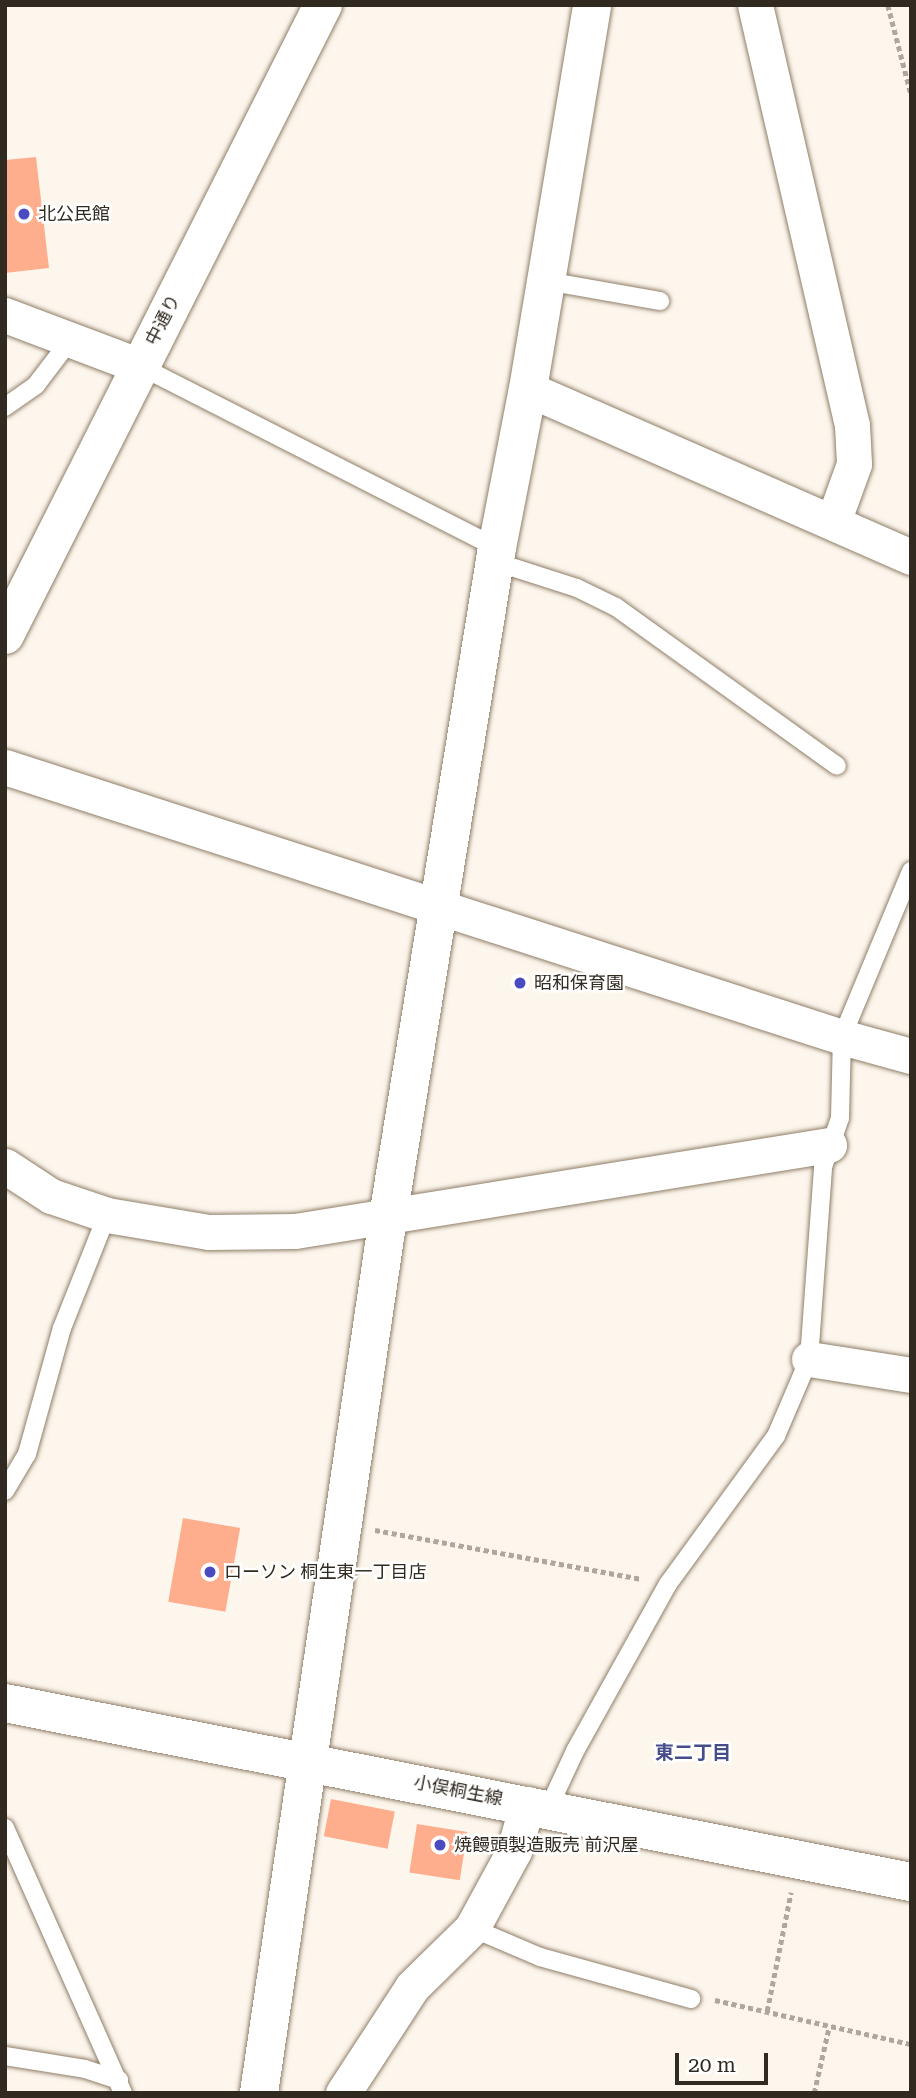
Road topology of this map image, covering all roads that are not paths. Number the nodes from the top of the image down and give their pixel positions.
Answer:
1 (323, 5) edge
2 (592, 5) edge
3 (755, 5) edge
4 (546, 281) junction
5 (660, 300) dead end
6 (5, 315) edge
7 (71, 339) junction
8 (139, 366) junction
9 (528, 389) junction
10 (5, 407) edge
11 (833, 522) junction
12 (497, 555) junction
13 (911, 557) edge
14 (5, 635) edge
15 (837, 766) dead end
16 (5, 767) edge
17 (911, 871) edge
18 (438, 908) junction
19 (842, 1037) junction
20 (911, 1056) edge
21 (829, 1144) junction
22 (5, 1166) edge
23 (107, 1214) junction
24 (388, 1217) junction
25 (809, 1359) junction
26 (911, 1375) edge
27 (5, 1492) edge
28 (5, 1703) edge
29 (309, 1761) junction
30 (537, 1807) junction
31 (5, 1828) edge
32 (911, 1882) edge
33 (472, 1928) junction
34 (691, 1999) road end
35 (5, 2056) edge
36 (121, 2087) edge
37 (259, 2093) edge
38 (343, 2093) edge

1 - 8 street, 中通り
2 - 4 street
3 - 11 street
4 - 5 lane
4 - 9 street
6 - 7 street
7 - 8 street
7 - 10 lane
8 - 12 lane
8 - 14 street, 中通り
9 - 11 street
9 - 12 street
11 - 13 street
12 - 15 lane
12 - 18 street
16 - 18 street
17 - 19 lane
18 - 19 street
18 - 24 street
19 - 20 street
19 - 21 lane
21 - 24 street
21 - 25 lane
22 - 23 street
23 - 24 street
23 - 27 lane
24 - 29 street
25 - 26 street
25 - 30 lane
28 - 29 street, 小俣桐生線
29 - 30 street, 小俣桐生線
29 - 37 street
30 - 32 street, 小俣桐生線
30 - 33 street
31 - 36 lane
33 - 34 lane
33 - 38 street
35 - 36 lane

